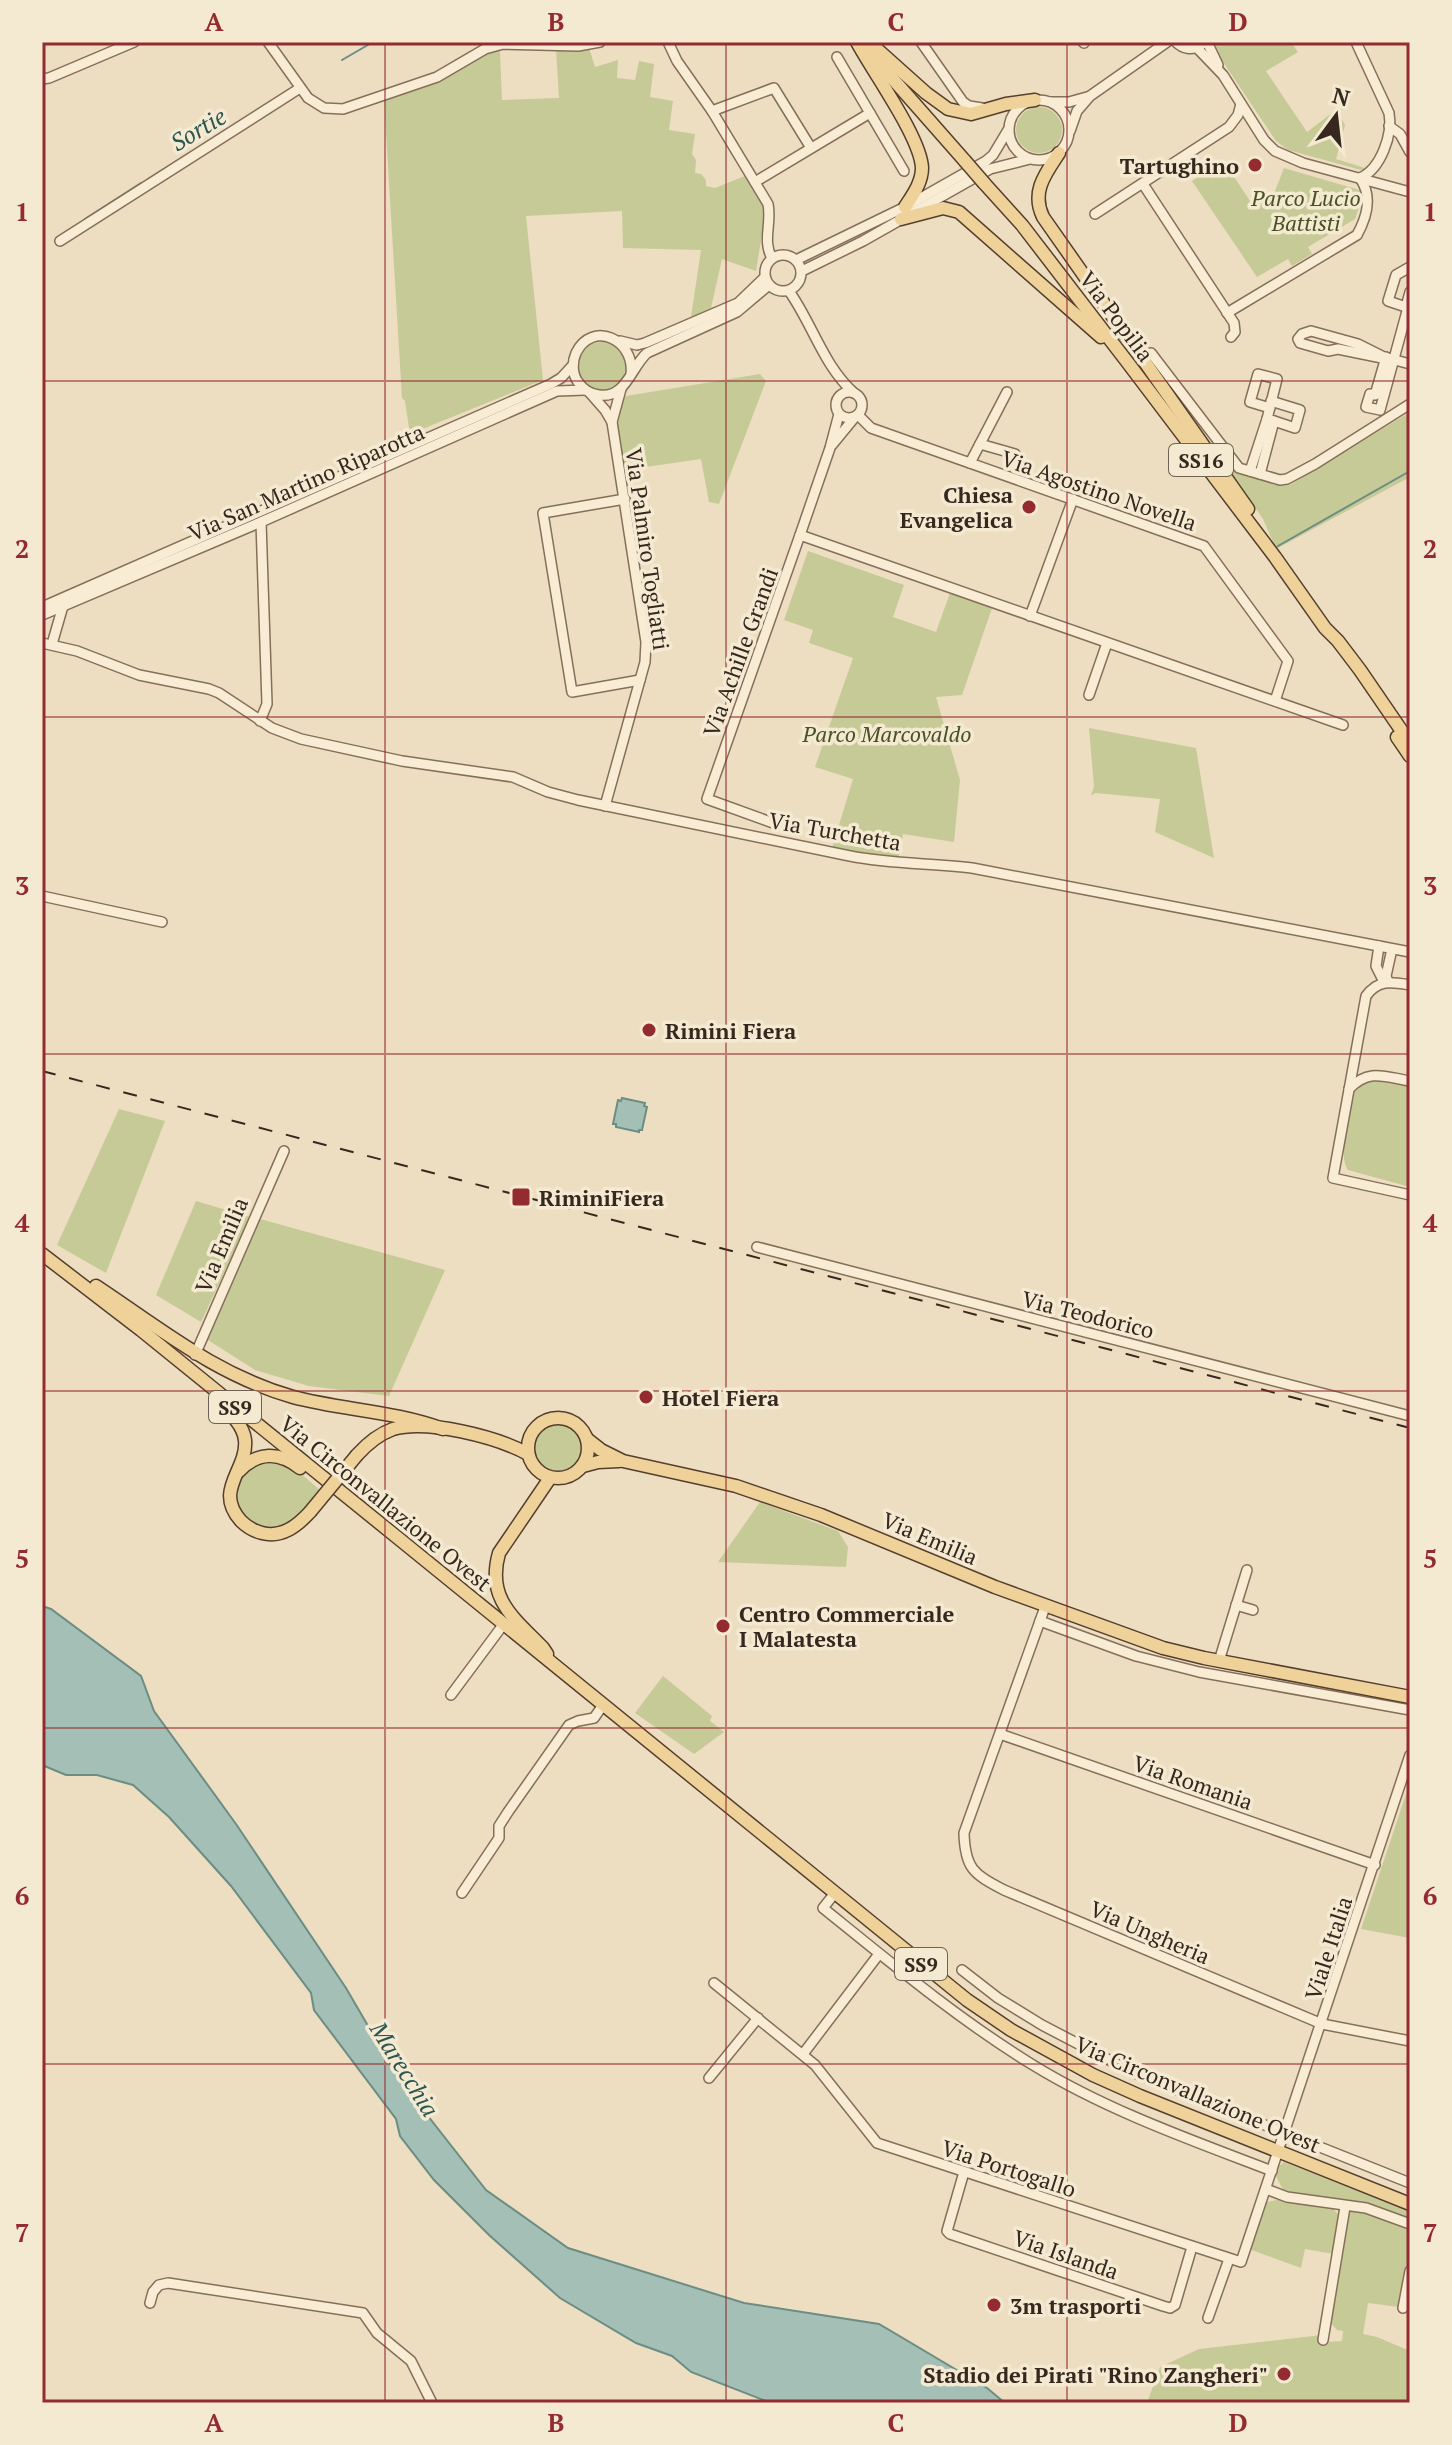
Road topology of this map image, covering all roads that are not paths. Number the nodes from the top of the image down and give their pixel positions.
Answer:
1 (134, 42) edge
2 (268, 42) edge
3 (600, 42) edge
4 (668, 42) edge
5 (859, 42) edge
6 (869, 42) edge
7 (921, 42) edge
8 (1356, 42) edge
9 (1174, 43) edge
10 (1203, 44) edge
11 (837, 57) dead end
12 (1223, 75) junction
13 (42, 79) edge
14 (300, 88) junction
15 (1090, 96) junction
16 (1041, 101) junction
17 (1241, 104) junction
18 (993, 108) junction
19 (712, 111) junction
20 (870, 113) junction
21 (1254, 123) junction
22 (1231, 125) junction
23 (1389, 126) junction
24 (1008, 130) junction
25 (1069, 134) junction
26 (811, 148) junction
27 (1410, 152) edge
28 (1059, 153) junction
29 (1030, 159) junction
30 (1380, 160) junction
31 (904, 171) dead end
32 (1360, 178) junction
33 (755, 182) junction
34 (1143, 184) junction
35 (1389, 186) junction
36 (1409, 192) edge
37 (1368, 204) junction
38 (903, 213) junction
39 (1095, 214) dead end
40 (60, 241) dead end
41 (772, 258) junction
42 (796, 260) junction
43 (1410, 267) edge
44 (802, 271) junction
45 (767, 281) junction
46 (799, 283) junction
47 (789, 291) junction
48 (1410, 292) edge
49 (1406, 307) junction
50 (802, 309) junction
51 (1227, 313) junction
52 (1231, 337) dead end
53 (1335, 338) junction
54 (619, 341) junction
55 (1331, 351) junction
56 (1151, 353) dead end
57 (1388, 358) junction
58 (1128, 363) junction
59 (1410, 364) edge
60 (573, 365) junction
61 (833, 372) junction
62 (631, 374) junction
63 (621, 389) junction
64 (587, 391) junction
65 (1007, 392) dead end
66 (854, 393) junction
67 (836, 400) junction
68 (1410, 404) edge
69 (839, 414) junction
70 (856, 416) junction
71 (1271, 420) junction
72 (612, 422) junction
73 (980, 444) junction
74 (830, 448) junction
75 (1015, 454) dead end
76 (970, 463) junction
77 (1255, 472) junction
78 (625, 499) junction
79 (1073, 499) junction
80 (261, 522) junction
81 (800, 535) junction
82 (1275, 557) junction
83 (63, 606) junction
84 (42, 607) edge
85 (42, 615) edge
86 (1030, 616) junction
87 (1325, 628) junction
88 (1107, 643) junction
89 (47, 644) edge
90 (640, 680) junction
91 (1089, 695) dead end
92 (1275, 701) junction
93 (260, 721) junction
94 (1343, 725) dead end
95 (1410, 743) edge
96 (1410, 756) edge
97 (605, 806) junction
98 (776, 824) dead end
99 (42, 896) edge
100 (162, 922) dead end
101 (1379, 946) junction
102 (1392, 949) junction
103 (1410, 952) edge
104 (1386, 982) junction
105 (1410, 985) edge
106 (1410, 1081) edge
107 (1349, 1089) junction
108 (284, 1151) dead end
109 (1410, 1195) edge
110 (757, 1247) dead end
111 (818, 1248) dead end
112 (42, 1254) edge
113 (815, 1262) junction
114 (55, 1265) junction
115 (141, 1330) junction
116 (195, 1355) junction
117 (1410, 1416) edge
118 (443, 1429) junction
119 (534, 1429) junction
120 (489, 1438) junction
121 (587, 1439) junction
122 (528, 1454) junction
123 (623, 1461) junction
124 (583, 1466) junction
125 (234, 1477) junction
126 (550, 1478) junction
127 (398, 1538) junction
128 (1247, 1570) dead end
129 (1236, 1605) junction
130 (1045, 1607) junction
131 (1253, 1610) dead end
132 (1040, 1621) junction
133 (503, 1625) junction
134 (1190, 1655) junction
135 (1219, 1661) junction
136 (552, 1664) junction
137 (1187, 1669) junction
138 (1394, 1694) junction
139 (451, 1695) dead end
140 (1368, 1696) junction
141 (1410, 1697) edge
142 (603, 1705) junction
143 (1410, 1707) edge
144 (1000, 1734) junction
145 (1410, 1755) edge
146 (1375, 1865) junction
147 (462, 1893) dead end
148 (835, 1893) junction
149 (879, 1954) junction
150 (962, 1970) dead end
151 (930, 1971) junction
152 (714, 1983) dead end
153 (919, 1985) junction
154 (758, 2018) junction
155 (1322, 2024) junction
156 (1410, 2041) edge
157 (803, 2054) junction
158 (1093, 2075) junction
159 (709, 2078) dead end
160 (1085, 2093) junction
161 (1285, 2135) junction
162 (1279, 2151) junction
163 (1272, 2171) junction
164 (964, 2172) junction
165 (1410, 2183) edge
166 (1266, 2189) junction
167 (1410, 2204) edge
168 (1345, 2207) junction
169 (1410, 2224) edge
170 (1192, 2247) junction
171 (1229, 2259) junction
172 (1241, 2262) joint
173 (1410, 2271) edge
174 (150, 2303) dead end
175 (1403, 2308) dead end
176 (1208, 2318) dead end
177 (1323, 2340) dead end
178 (432, 2403) edge

1 - 13 street
2 - 14 street
3 - 14 street
4 - 19 street
5 - 38 main road
5 - 58 main road, Via Popilia / SS16, bridge
6 - 18 main road
7 - 18 street
8 - 23 street
9 - 10 street
9 - 15 street
10 - 12 street
10 - 12 street
11 - 20 street
12 - 17 street
14 - 40 street
15 - 16 street
15 - 25 street
16 - 18 main road
16 - 24 street
16 - 25 street
17 - 21 street
17 - 22 street
19 - 26 street
19 - 33 street
20 - 26 street
20 - 31 street
21 - 22 street
21 - 32 street
22 - 34 street
23 - 27 street
23 - 30 street
24 - 29 street
24 - 38 street
25 - 28 street
26 - 33 street
28 - 29 street
28 - 82 main road
29 - 38 street
30 - 32 street
30 - 35 street
32 - 35 street
32 - 37 street
33 - 41 street
34 - 39 street
34 - 51 street
35 - 36 street
35 - 37 street
37 - 51 street
38 - 42 street
38 - 44 street
38 - 58 main road
41 - 42 street
41 - 45 street
42 - 44 street
43 - 49 street
44 - 46 street
45 - 47 street
45 - 54 street
45 - 62 street
46 - 47 street
46 - 50 street, Via Achille Grandi
47 - 50 street, Via Achille Grandi
48 - 49 street
49 - 57 street
50 - 61 street, Via Achille Grandi
51 - 52 street
53 - 55 street
53 - 55 street
53 - 57 street
54 - 60 street
54 - 62 street
55 - 57 street
56 - 77 street
57 - 57 street
57 - 59 street
58 - 82 main road, Via Popilia / SS16
60 - 64 street
60 - 84 street, Via San Martino Riparotta
61 - 66 street, Via Achille Grandi
61 - 67 street, Via Achille Grandi
62 - 63 street
63 - 64 street
63 - 72 street, Via Palmiro Togliatti
64 - 72 street
64 - 80 street, Via San Martino Riparotta
65 - 73 street
66 - 67 street
66 - 70 street
67 - 69 street, Via Achille Grandi
68 - 77 street
69 - 70 street
69 - 74 street, Via Achille Grandi
70 - 74 street, Via Achille Grandi
70 - 76 street, Via Agostino Novella
71 - 71 street
71 - 77 street
72 - 78 street, Via Palmiro Togliatti
73 - 75 street
73 - 76 street
74 - 81 street, Via Achille Grandi
76 - 79 street, Via Agostino Novella
78 - 90 street, Via Palmiro Togliatti
78 - 90 street
79 - 86 street
79 - 92 street, Via Agostino Novella
80 - 83 street, Via San Martino Riparotta
80 - 93 street
81 - 86 street
81 - 98 street, Via Achille Grandi
82 - 87 main road, Via Popilia / SS16
83 - 85 street, Via San Martino Riparotta
83 - 89 street, Via Turchetta
86 - 88 street
87 - 95 main road, Via Popilia / SS16
87 - 96 main road, Via Popilia / SS16
88 - 91 street
88 - 92 street
89 - 93 street, Via Turchetta
90 - 97 street, Via Palmiro Togliatti
92 - 94 street
93 - 97 street, Via Turchetta
97 - 101 street, Via Turchetta
99 - 100 street
101 - 102 street, Via Turchetta
101 - 104 street
102 - 103 street, Via Turchetta
102 - 104 street
104 - 105 street
104 - 107 street
106 - 107 street
107 - 109 street
108 - 116 street, Via Emilia
110 - 113 street, Via Teodorico
111 - 113 street
112 - 114 main road, SS9
113 - 117 street, Via Teodorico
114 - 115 main road, Via Circonvallazione Ovest / SS9
114 - 116 main road
115 - 125 main road
115 - 127 main road, Via Circonvallazione Ovest / SS9
116 - 118 main road
118 - 120 main road
118 - 125 main road, bridge
119 - 120 main road
119 - 121 main road
119 - 122 main road
120 - 122 main road
121 - 123 main road, Via Emilia
121 - 124 main road
122 - 126 main road
123 - 124 main road, Via Emilia
123 - 130 main road, Via Emilia
124 - 126 main road
125 - 127 main road
126 - 136 main road
127 - 133 main road, Via Circonvallazione Ovest / SS9
128 - 129 street
129 - 131 street
129 - 135 street
130 - 132 street
130 - 134 main road, Via Emilia
132 - 137 street
132 - 144 street
133 - 136 main road, Via Circonvallazione Ovest / SS9
133 - 139 street
134 - 135 main road, Via Emilia
134 - 137 street
135 - 140 main road, Via Emilia
136 - 142 main road, Via Circonvallazione Ovest / SS9
137 - 140 street
138 - 140 main road, Via Emilia
138 - 141 main road, Via Emilia
138 - 143 main road, Via Emilia
140 - 143 street
142 - 147 street
142 - 148 main road, Via Circonvallazione Ovest / SS9
144 - 146 street, Via Romania
144 - 155 street, Via Ungheria
145 - 146 street, Viale Italia
146 - 155 street, Viale Italia
148 - 149 street
148 - 151 main road, Via Circonvallazione Ovest / SS9
149 - 153 street
149 - 157 street
150 - 161 street
151 - 153 street
151 - 158 main road, Via Circonvallazione Ovest / SS9
152 - 154 street, Via Portogallo
153 - 160 street
154 - 157 street, Via Portogallo
154 - 159 street
155 - 156 street, Via Ungheria
155 - 161 street, Viale Italia
157 - 164 street, Via Portogallo
158 - 160 street
158 - 162 main road, Via Circonvallazione Ovest / SS9
160 - 163 street
161 - 162 street, Viale Italia
161 - 165 street
162 - 163 street, Viale Italia
162 - 167 main road, Via Circonvallazione Ovest / SS9
163 - 166 street, Viale Italia
164 - 170 street, Via Portogallo
164 - 170 street, Via Islanda
166 - 168 street
166 - 172 street, Viale Italia
168 - 169 street
168 - 177 street
170 - 171 street, Via Portogallo
171 - 172 street, Via Portogallo
171 - 176 street
173 - 175 street
174 - 178 street

